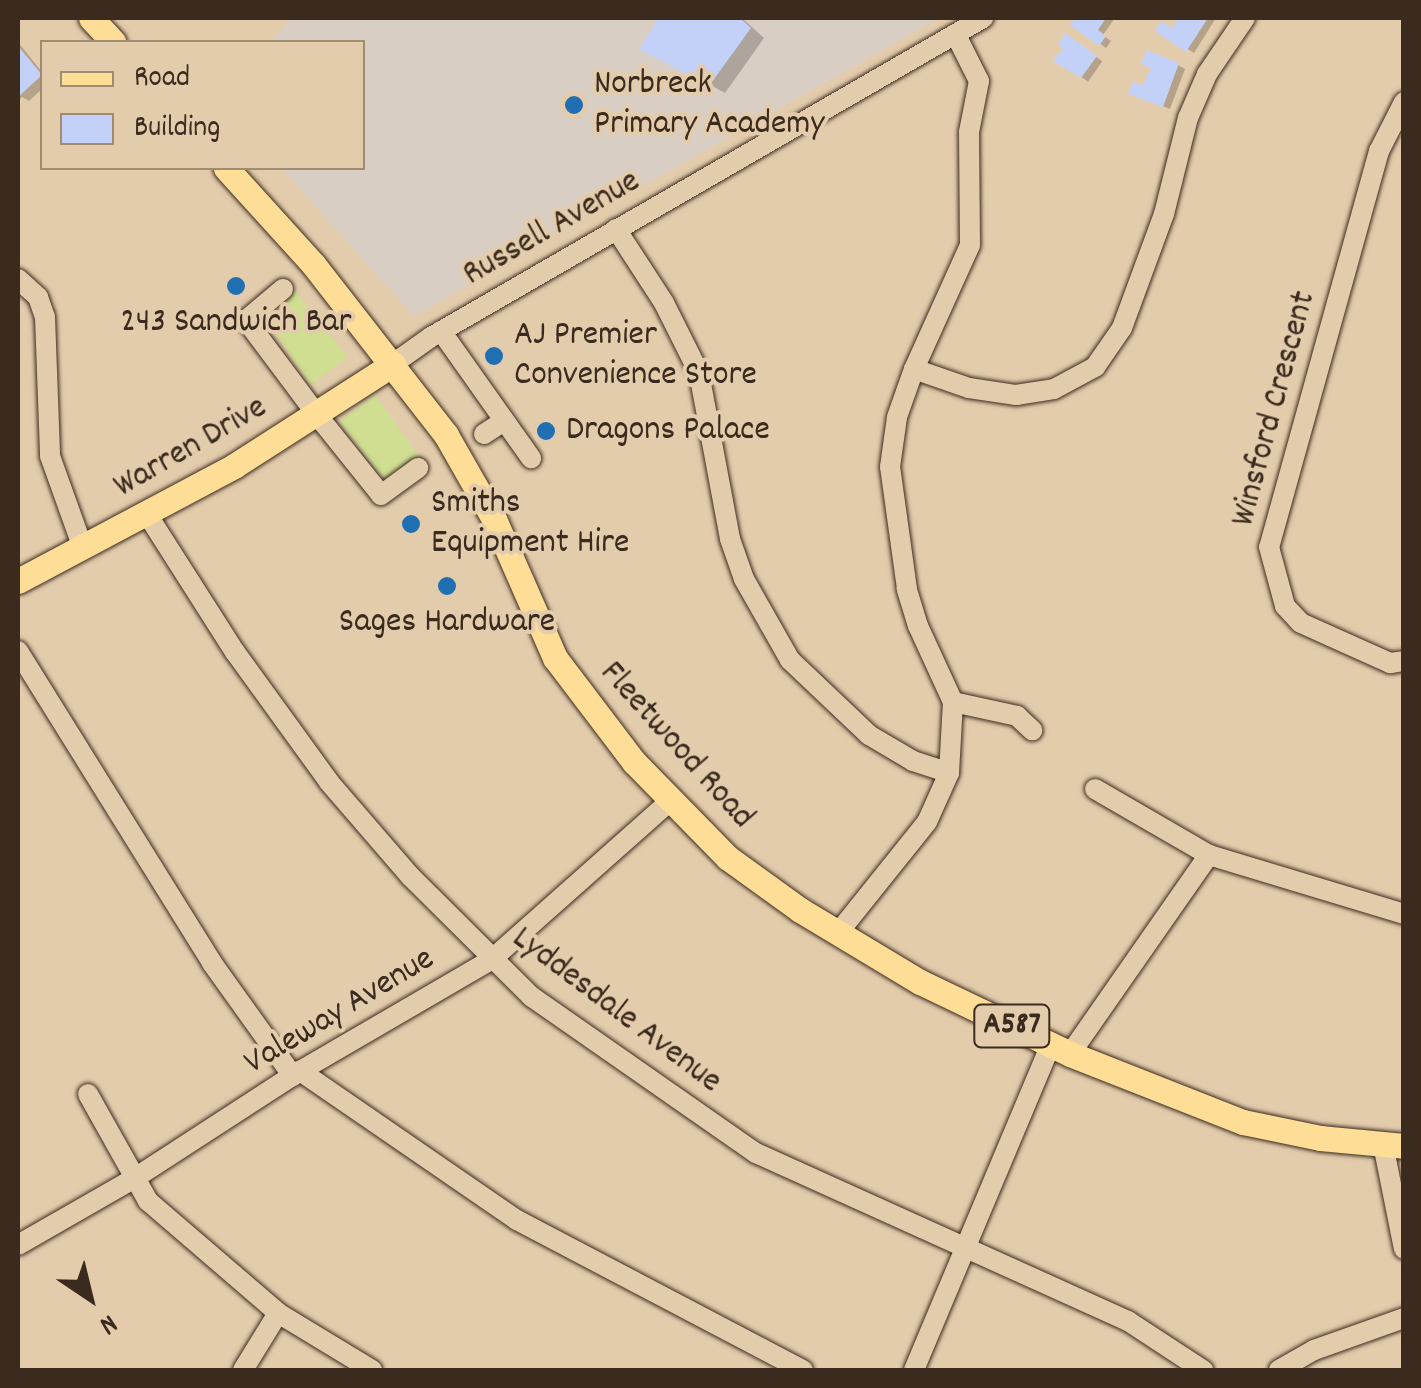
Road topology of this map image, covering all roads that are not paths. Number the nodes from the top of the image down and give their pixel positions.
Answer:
1 (92, 18) edge
2 (982, 18) edge
3 (1245, 18) edge
4 (956, 36) junction
5 (111, 40) edge
6 (1404, 102) edge
7 (228, 170) edge
8 (616, 228) junction
9 (18, 279) edge
10 (283, 290) dead end
11 (442, 331) junction
12 (392, 364) junction
13 (914, 368) junction
14 (316, 414) junction
15 (504, 420) junction
16 (484, 434) dead end
17 (531, 458) dead end
18 (418, 468) dead end
19 (147, 514) junction
20 (83, 548) junction
21 (18, 581) edge
22 (18, 650) edge
23 (1404, 661) edge
24 (953, 702) junction
25 (1032, 730) dead end
26 (949, 773) junction
27 (1095, 789) dead end
28 (671, 800) junction
29 (1208, 855) junction
30 (1404, 914) edge
31 (838, 933) junction
32 (491, 960) junction
33 (1060, 1049) junction
34 (296, 1073) junction
35 (88, 1094) dead end
36 (1393, 1145) edge
37 (135, 1178) junction
38 (18, 1245) edge
39 (965, 1248) junction
40 (1404, 1249) edge
41 (278, 1313) junction
42 (1404, 1318) edge
43 (243, 1370) edge
44 (372, 1370) edge
45 (803, 1370) edge
46 (914, 1370) edge
47 (1203, 1370) edge
48 (1278, 1370) edge

1 - 5 main road
2 - 4 street, Russell Avenue
3 - 13 street
4 - 8 street, Russell Avenue
4 - 13 street
6 - 23 street, Winsford Crescent
7 - 12 main road, Fleetwood Road / A587
8 - 11 street, Russell Avenue
8 - 26 street
9 - 20 street
10 - 14 street
11 - 12 street, Russell Avenue
11 - 15 street
12 - 14 main road, Warren Drive
12 - 28 main road, Fleetwood Road / A587
13 - 24 street
14 - 18 street
14 - 19 main road, Warren Drive
15 - 16 street
15 - 17 street
19 - 20 main road, Warren Drive
19 - 32 street, Lyddesdale Avenue
20 - 21 main road, Warren Drive
22 - 34 street
24 - 25 street
24 - 26 street
26 - 31 street
27 - 29 street
28 - 31 main road, Fleetwood Road / A587
28 - 32 street, Valeway Avenue
29 - 30 street
29 - 33 street
31 - 33 main road, Fleetwood Road / A587
32 - 34 street, Valeway Avenue
32 - 39 street, Lyddesdale Avenue
33 - 36 main road, Fleetwood Road / A587
33 - 39 street
34 - 37 street, Valeway Avenue
34 - 45 street
35 - 37 street
36 - 40 street
37 - 38 street, Valeway Avenue
37 - 41 street
39 - 46 street
39 - 47 street, Lyddesdale Avenue
41 - 43 street
41 - 44 street
42 - 48 street

